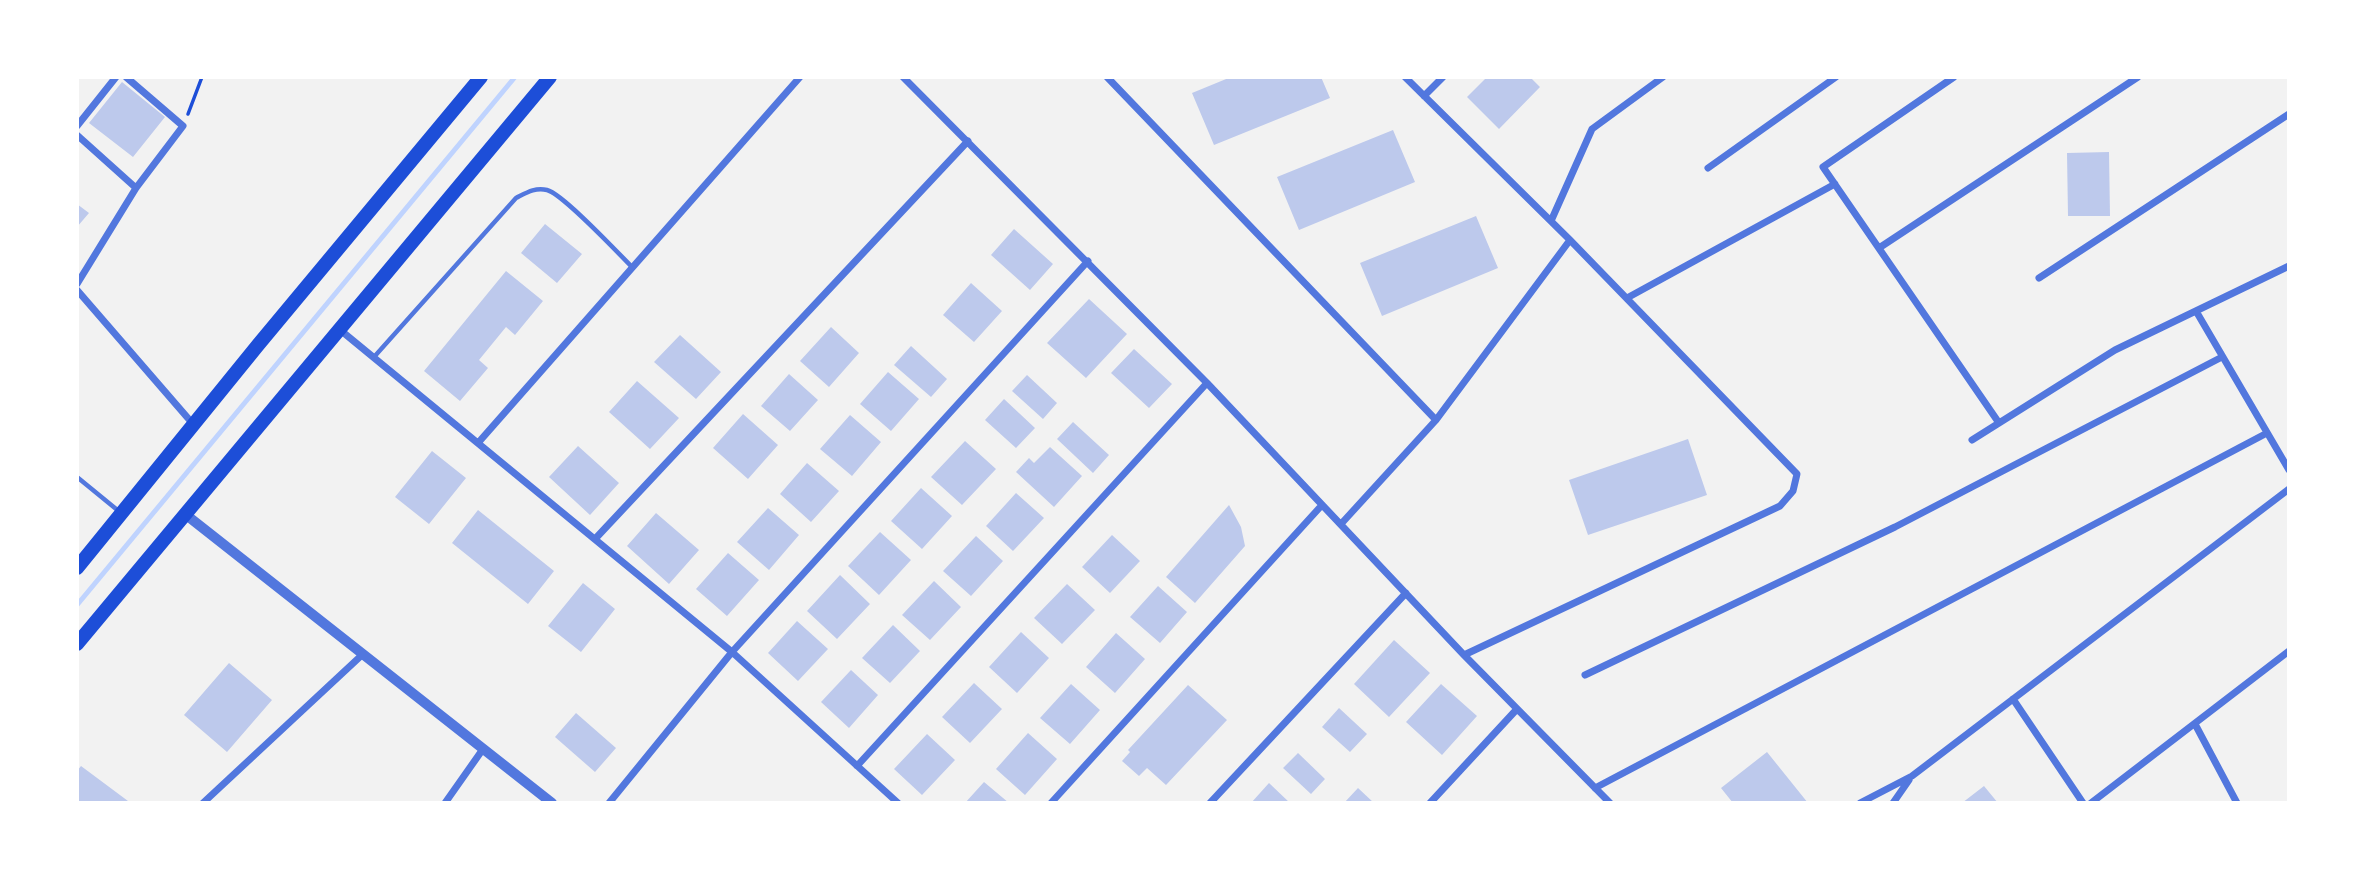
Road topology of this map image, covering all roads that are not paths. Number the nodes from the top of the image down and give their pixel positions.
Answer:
1 (116, 77) edge
2 (126, 77) edge
3 (481, 77) edge
4 (550, 77) edge
5 (800, 77) edge
6 (903, 77) edge
7 (1107, 77) edge
8 (1405, 77) edge
9 (1443, 77) edge
10 (1663, 77) edge
11 (1836, 77) edge
12 (1954, 77) edge
13 (2138, 77) edge
14 (1424, 96) junction
15 (2289, 114) edge
16 (77, 126) edge
17 (77, 135) edge
18 (968, 142) junction
19 (1707, 169) dead end
20 (1835, 184) junction
21 (136, 188) junction
22 (1551, 221) junction
23 (1570, 240) junction
24 (1879, 247) junction
25 (1088, 261) junction
26 (2289, 266) edge
27 (633, 268) junction
28 (2039, 278) dead end
29 (77, 284) edge
30 (77, 290) edge
31 (1626, 298) junction
32 (2196, 311) junction
33 (339, 329) junction
34 (374, 357) junction
35 (2222, 357) junction
36 (1207, 383) junction
37 (1436, 419) junction
38 (1999, 423) junction
39 (193, 425) junction
40 (2267, 433) junction
41 (1972, 440) dead end
42 (478, 443) junction
43 (2289, 470) edge
44 (77, 477) edge
45 (2289, 489) edge
46 (1322, 505) junction
47 (121, 513) junction
48 (185, 514) junction
49 (1341, 524) junction
50 (595, 539) junction
51 (77, 568) edge
52 (1406, 593) junction
53 (77, 644) edge
54 (2289, 651) edge
55 (732, 652) junction
56 (363, 654) junction
57 (1464, 655) junction
58 (1585, 675) dead end
59 (2013, 699) junction
60 (1517, 709) junction
61 (2195, 724) junction
62 (483, 749) junction
63 (857, 766) junction
64 (1912, 776) junction
65 (1595, 788) junction
66 (203, 803) edge
67 (445, 803) edge
68 (552, 803) edge
69 (609, 803) edge
70 (898, 803) edge
71 (1051, 803) edge
72 (1210, 803) edge
73 (1430, 803) edge
74 (1610, 803) edge
75 (1860, 803) edge
76 (1893, 803) edge
77 (2083, 803) edge
78 (2091, 803) edge
79 (2237, 803) edge

1 - 16 street
2 - 21 street
3 - 39 main road
4 - 33 main road
5 - 27 street
6 - 18 street
7 - 37 street
8 - 14 street
9 - 14 street
10 - 22 street
11 - 19 street
12 - 20 street
13 - 24 street
14 - 22 street
15 - 28 street
17 - 21 street
18 - 25 street
18 - 50 street
20 - 24 street
20 - 31 street
21 - 29 street
22 - 23 street
23 - 31 street
23 - 37 street
24 - 38 street
25 - 36 street
25 - 55 street
26 - 32 street
27 - 34 lane
27 - 42 street
30 - 39 street
31 - 57 street
32 - 35 street
32 - 38 street
33 - 34 street
33 - 48 main road
34 - 42 street
35 - 40 street
35 - 58 street
36 - 46 street
36 - 63 street
37 - 49 street
38 - 41 street
39 - 47 main road
40 - 43 street
40 - 65 street
42 - 50 street
44 - 47 lane
45 - 59 street
46 - 49 street
46 - 71 street
47 - 51 main road
48 - 53 main road
48 - 56 street
49 - 52 street
50 - 55 street
52 - 57 street
52 - 72 street
54 - 61 street
55 - 63 street
55 - 69 street
56 - 62 street
56 - 66 street
57 - 60 street
59 - 64 street
59 - 77 street
60 - 65 street
60 - 73 street
61 - 78 street
61 - 79 street
62 - 67 street
62 - 68 street
63 - 70 street
64 - 75 street
64 - 76 street
65 - 74 street

